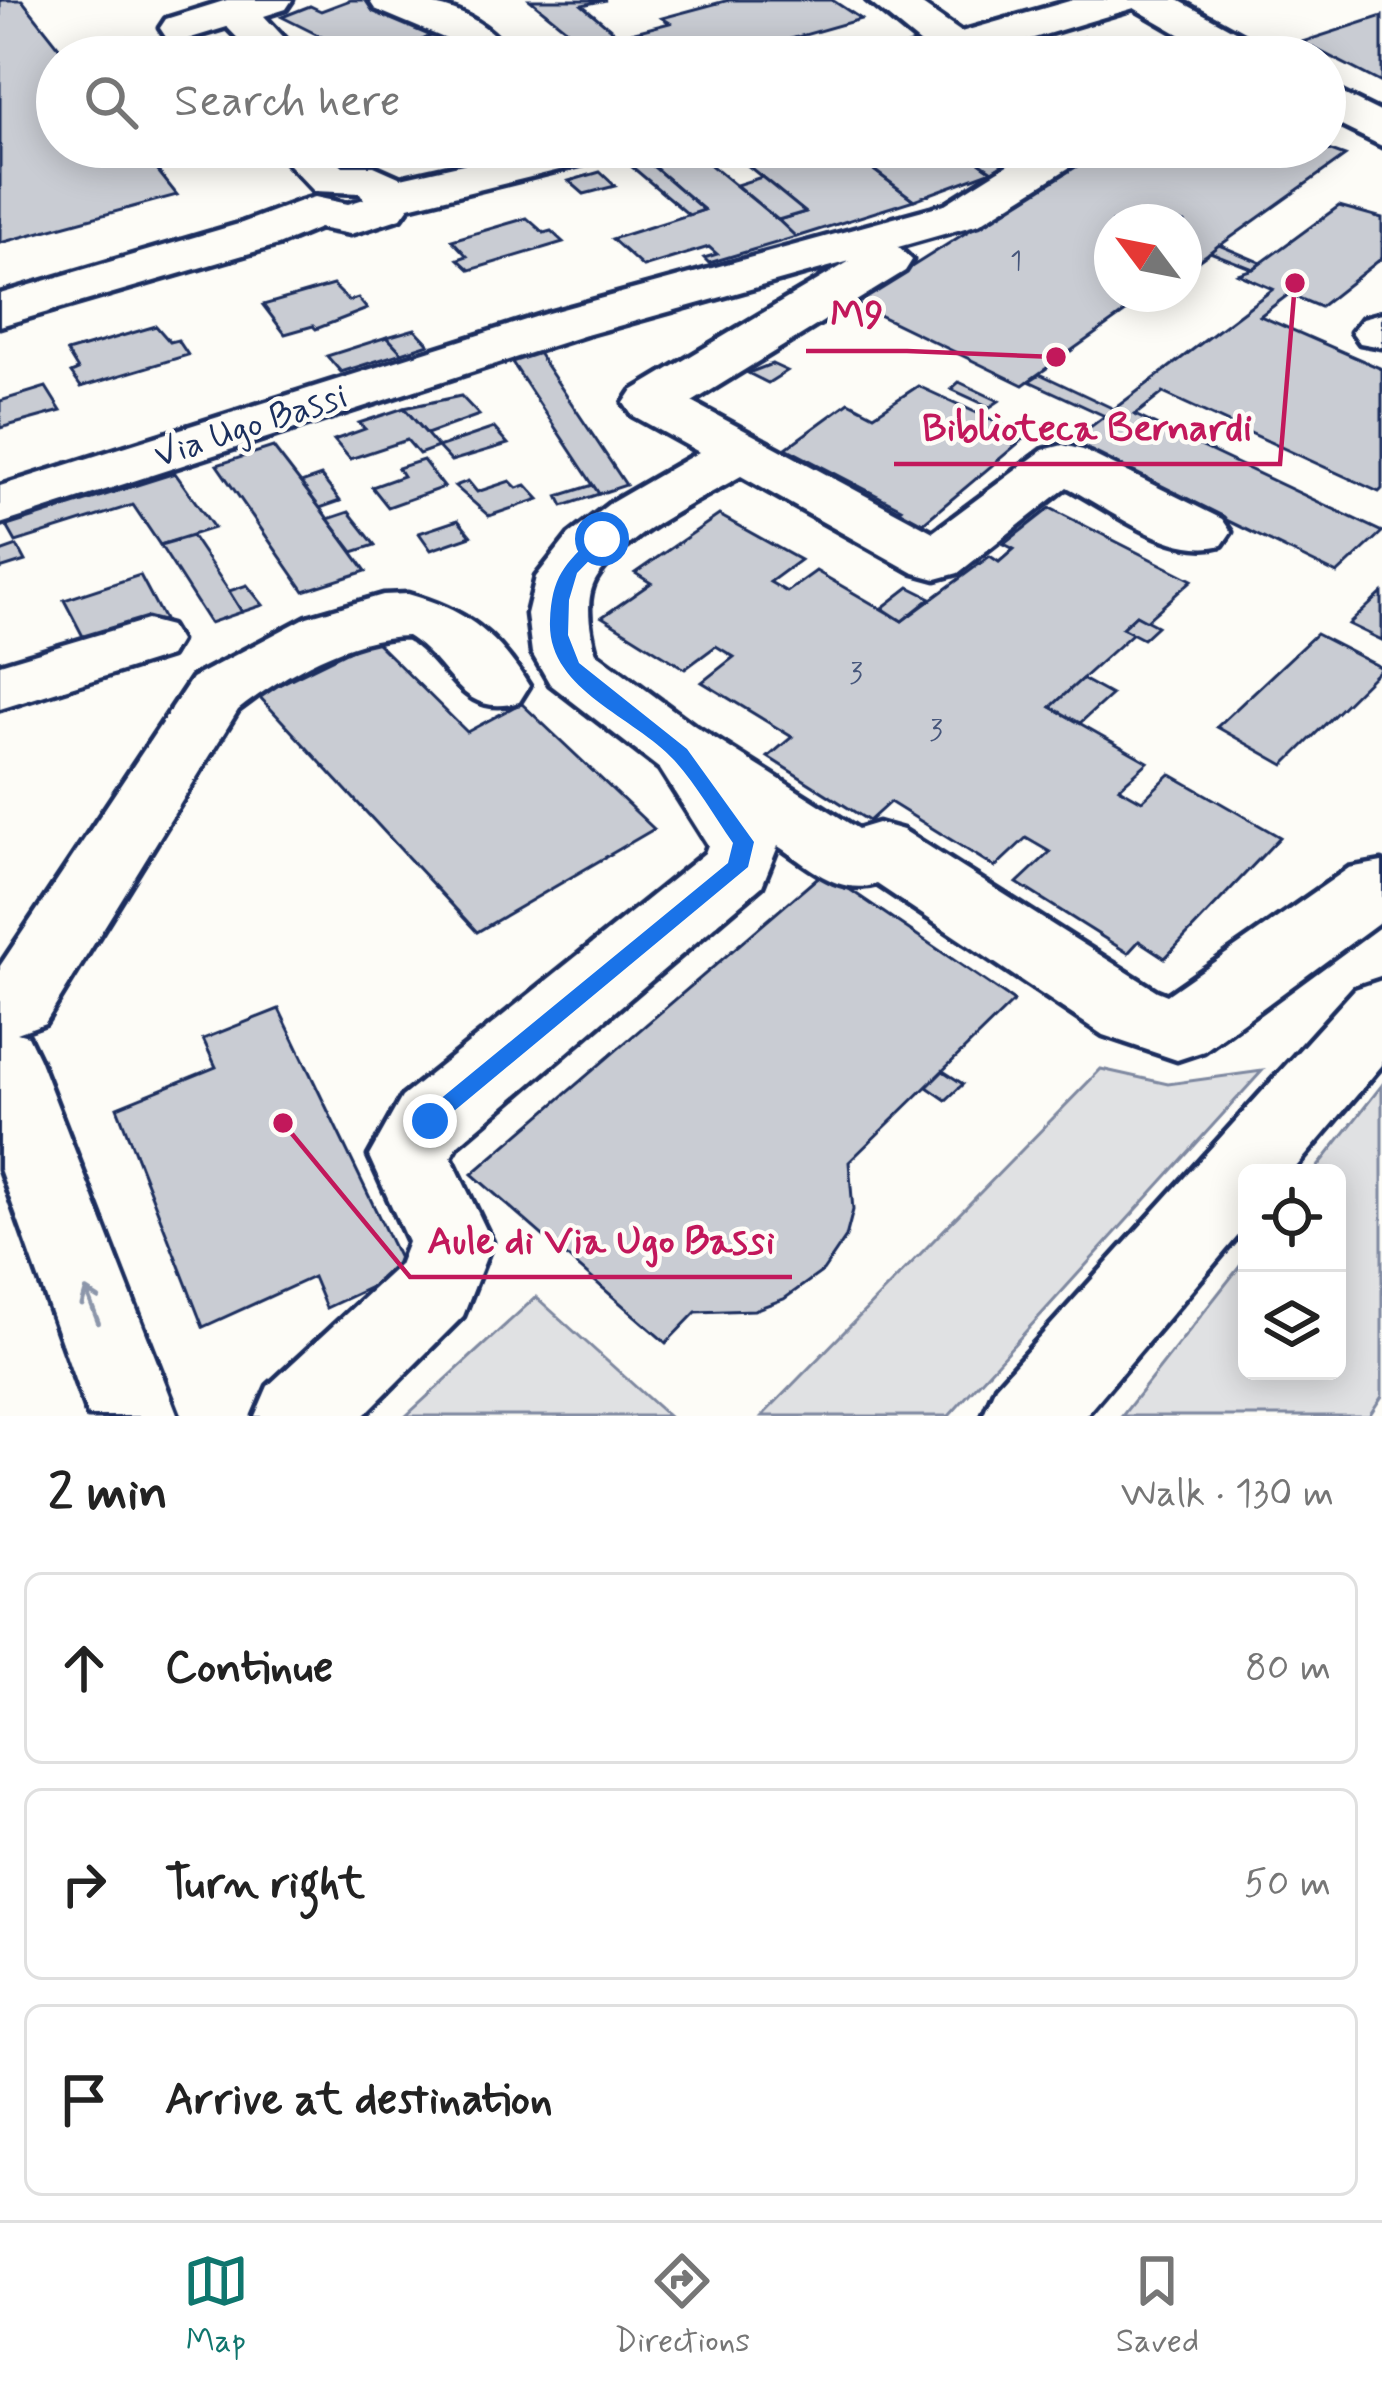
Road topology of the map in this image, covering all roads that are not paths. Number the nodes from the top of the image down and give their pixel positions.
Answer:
1 (390, 0) edge
2 (888, 0) edge
3 (1143, 1) edge
4 (250, 5) edge
5 (181, 28) edge
6 (268, 36) edge
7 (470, 36) edge
8 (923, 36) edge
9 (998, 36) edge
10 (1218, 36) edge
11 (1346, 111) edge
12 (1382, 132) edge
13 (307, 168) edge
14 (514, 168) edge
15 (1035, 168) edge
16 (323, 197) junction
17 (962, 214) junction
18 (709, 286) junction
19 (0, 310) edge
20 (781, 324) junction
21 (740, 452) junction
22 (0, 506) edge
23 (1202, 532) dead end
24 (147, 641) dead end
25 (496, 686) dead end
26 (0, 687) edge
27 (680, 754) junction
28 (1382, 891) edge
29 (0, 1009) edge
30 (1382, 1011) edge
31 (0, 1059) edge
32 (23, 1195) edge
33 (133, 1416) edge
34 (300, 1416) edge
35 (1028, 1416) edge

1 - 7 street
2 - 8 street
3 - 9 street
3 - 10 street
4 - 5 street
4 - 6 street
11 - 12 street
13 - 16 street
14 - 16 street
15 - 17 street
16 - 19 street
17 - 18 street, Via Ugo Bassi
17 - 20 street
18 - 20 street
18 - 22 street, Via Ugo Bassi
20 - 21 street
21 - 23 street
21 - 27 street
24 - 26 street
25 - 29 street
27 - 28 street
27 - 34 street
30 - 35 street
31 - 32 street
33 -> 32 street

